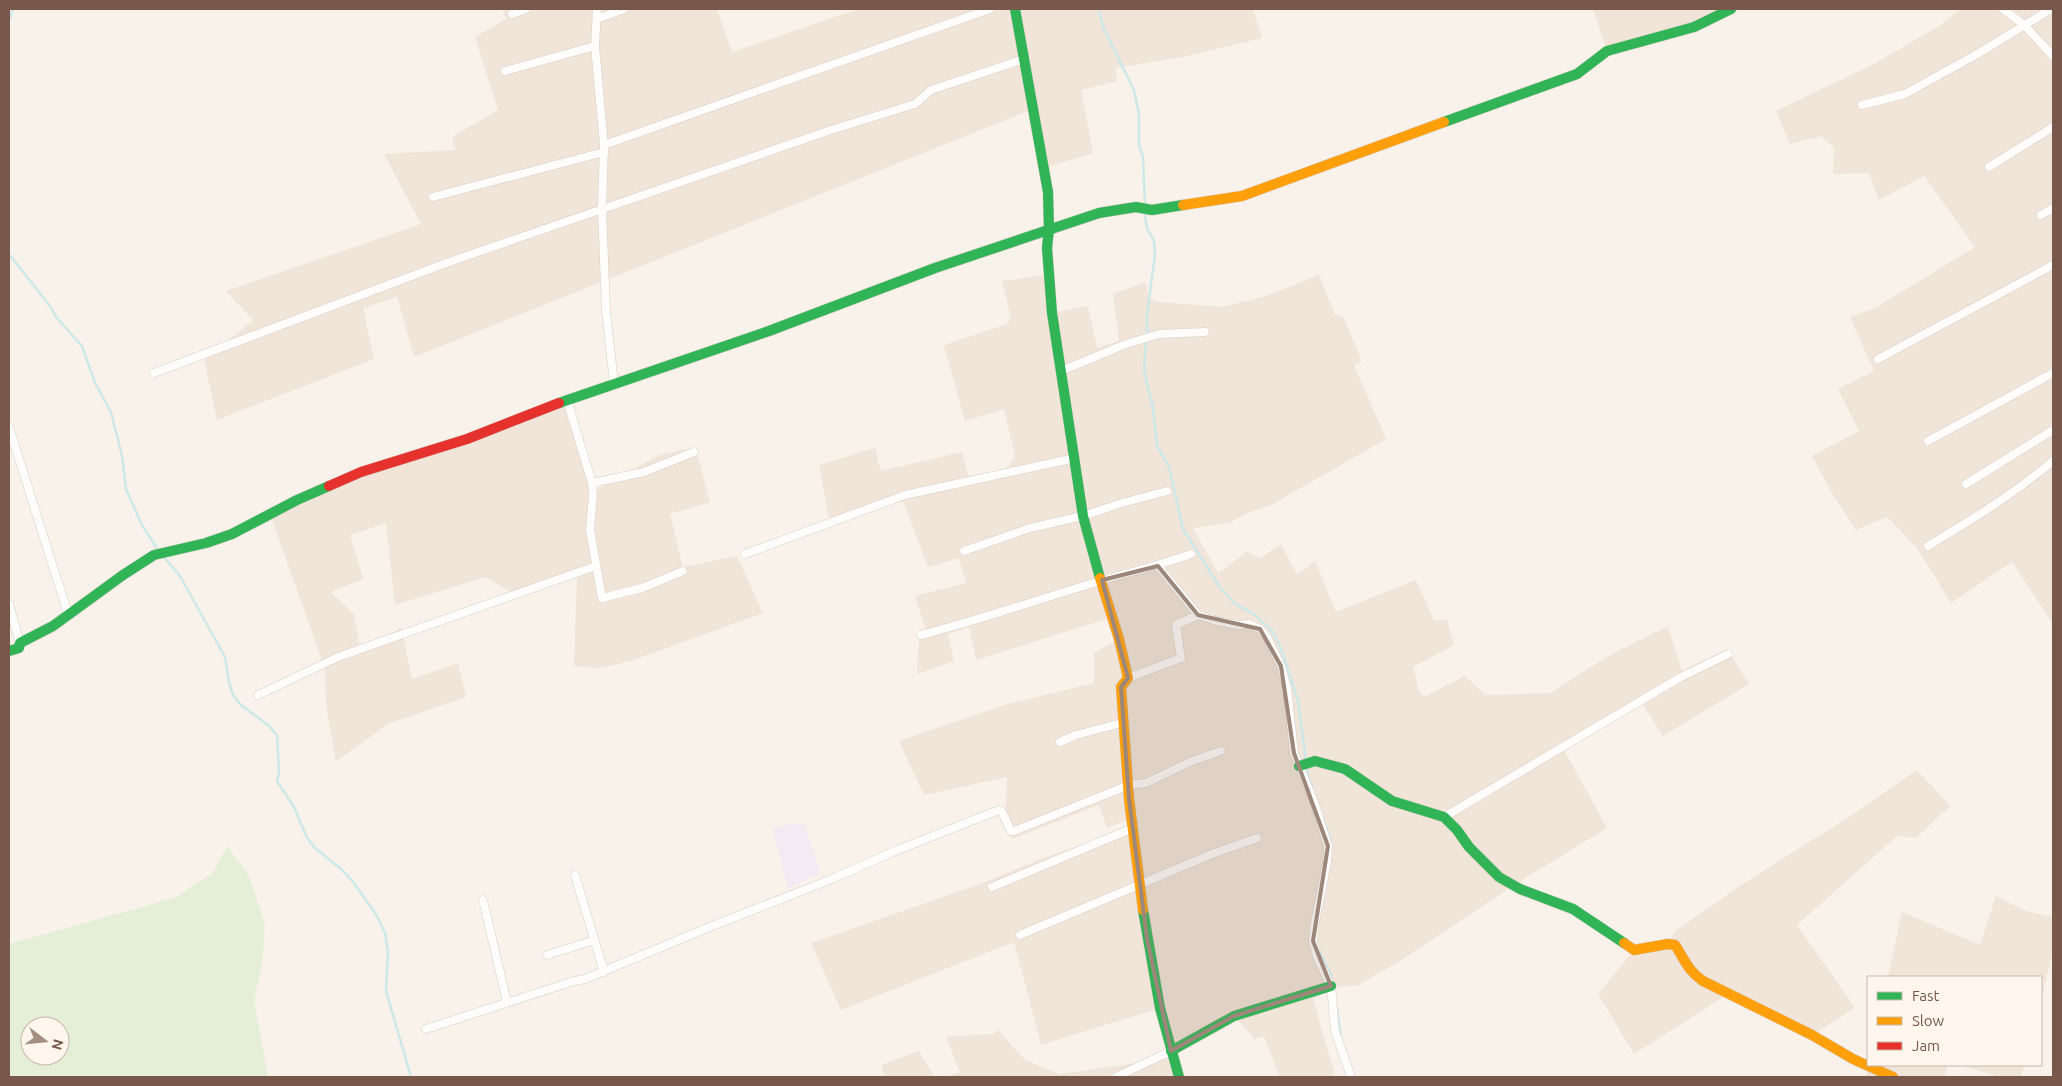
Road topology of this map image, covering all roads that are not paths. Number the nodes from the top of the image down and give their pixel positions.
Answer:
1 (526, 9) edge
2 (597, 9) edge
3 (624, 9) edge
4 (990, 9) edge
5 (1015, 9) edge
6 (1731, 9) edge
7 (2003, 9) edge
8 (2051, 9) edge
9 (512, 14) dead end
10 (596, 19) junction
11 (2024, 25) junction
12 (595, 46) junction
13 (2053, 56) edge
14 (1024, 58) junction
15 (505, 71) dead end
16 (1862, 105) dead end
17 (2053, 126) edge
18 (604, 149) junction
19 (1989, 167) dead end
20 (433, 197) dead end
21 (2053, 208) edge
22 (602, 209) junction
23 (2041, 215) dead end
24 (1049, 229) junction
25 (2053, 265) edge
26 (1205, 332) dead end
27 (1878, 359) dead end
28 (1061, 371) junction
29 (154, 373) dead end
30 (2053, 373) edge
31 (614, 384) junction
32 (567, 400) junction
33 (9, 426) edge
34 (2053, 430) edge
35 (1928, 441) dead end
36 (694, 452) dead end
37 (1075, 458) junction
38 (2053, 461) edge
39 (592, 483) junction
40 (1966, 484) dead end
41 (1167, 491) dead end
42 (1083, 516) junction
43 (1928, 546) dead end
44 (964, 551) dead end
45 (745, 554) dead end
46 (1191, 554) dead end
47 (596, 566) junction
48 (1158, 566) junction
49 (683, 571) dead end
50 (1102, 580) junction
51 (9, 604) edge
52 (68, 614) junction
53 (1198, 615) junction
54 (921, 635) dead end
55 (20, 643) junction
56 (9, 652) edge
57 (1728, 654) dead end
58 (1128, 678) junction
59 (258, 695) dead end
60 (1122, 723) junction
61 (1060, 742) dead end
62 (1221, 751) dead end
63 (1298, 766) junction
64 (1129, 785) junction
65 (1444, 818) junction
66 (1133, 828) junction
67 (1257, 838) dead end
68 (575, 875) dead end
69 (1141, 884) junction
70 (992, 887) dead end
71 (483, 900) dead end
72 (1020, 935) dead end
73 (596, 940) junction
74 (547, 955) dead end
75 (604, 972) junction
76 (1331, 986) junction
77 (507, 1002) junction
78 (426, 1029) dead end
79 (1171, 1051) junction
80 (1867, 1065) edge
81 (1869, 1066) edge
82 (1116, 1077) edge
83 (1179, 1077) edge
84 (1352, 1077) edge
85 (1893, 1077) edge

1 - 9 street
2 - 10 street
3 - 10 street
4 - 18 street
5 - 14 street
6 - 24 street
7 - 11 street
8 - 11 street
10 - 12 street
11 - 13 street
11 - 16 street
12 - 15 street
12 - 18 street
14 - 22 street
14 - 24 street
17 - 19 street
18 - 20 street
18 - 22 street
21 - 23 street
22 - 29 street
22 - 31 street
24 - 28 street
24 - 31 street
25 - 27 street
26 - 28 street
28 - 37 street
30 - 35 street
31 - 32 street
32 - 39 street
32 - 52 street
33 - 52 street
34 - 40 street
36 - 39 street
37 - 42 street
37 - 45 street
38 - 43 street
39 - 47 street
41 - 42 street
42 - 44 street
42 - 50 street
46 - 48 street
47 - 49 street
47 - 59 street
48 - 50 street
48 - 53 street
50 - 54 street
50 - 58 street
51 - 55 street
52 - 55 street
53 - 58 street
53 - 63 street
55 - 56 street
57 - 65 street
58 - 60 street
60 - 61 street
60 - 64 street
62 - 64 street
63 - 65 street
63 - 76 street
64 - 66 street
64 - 75 street
65 - 80 street
66 - 69 street
66 - 70 street
67 - 69 street
68 - 73 street
69 - 72 street
69 - 79 street
71 - 77 street
73 - 74 street
73 - 75 street
75 - 77 street
76 - 79 street
76 - 84 street
77 - 78 street
79 - 82 street
79 - 83 street
81 - 85 street

